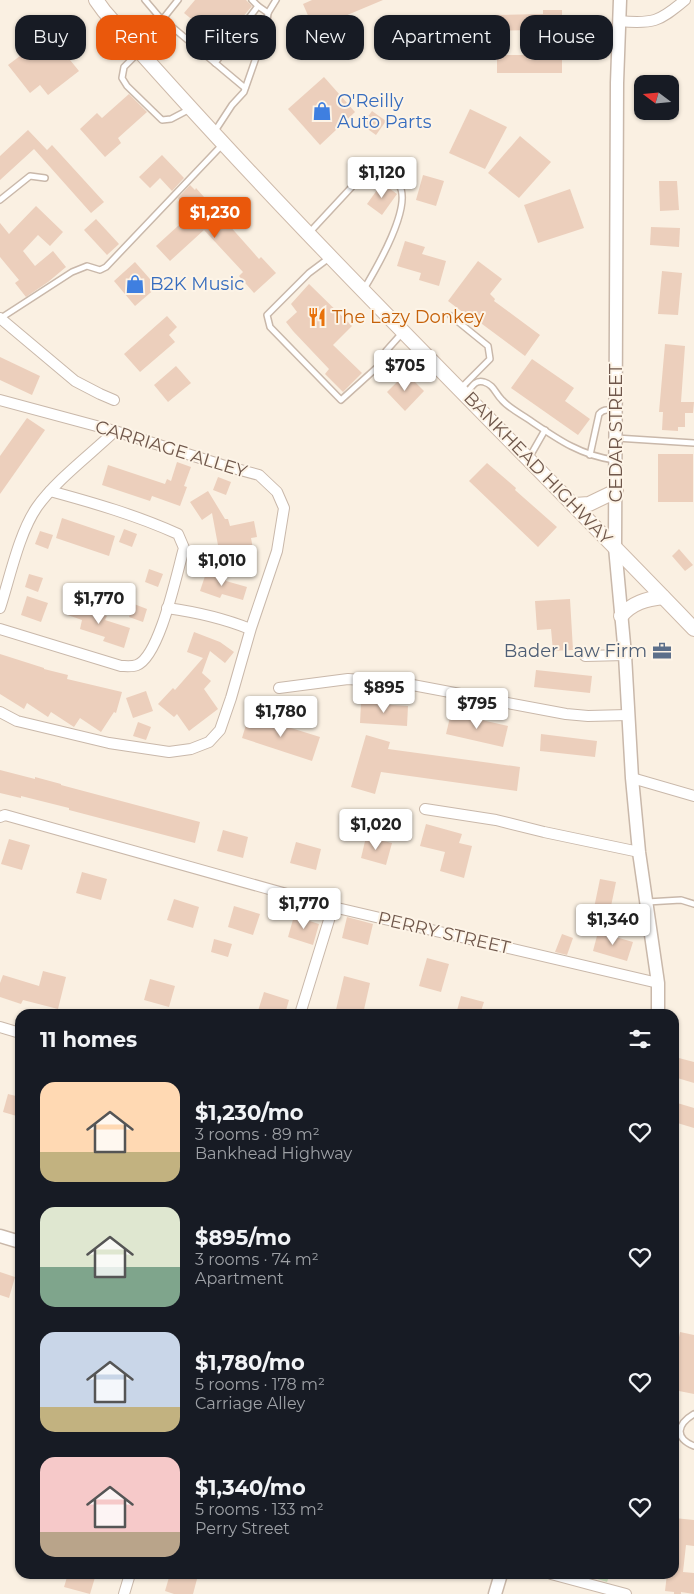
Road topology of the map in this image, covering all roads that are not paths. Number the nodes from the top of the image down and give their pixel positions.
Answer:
1 (96, 0) edge
2 (145, 0) edge
3 (178, 0) edge
4 (252, 0) edge
5 (276, 0) edge
6 (620, 0) edge
7 (685, 0) edge
8 (258, 6) junction
9 (268, 13) junction
10 (108, 15) edge
11 (619, 21) junction
12 (176, 30) edge
13 (131, 60) edge
14 (147, 60) edge
15 (215, 63) junction
16 (245, 88) junction
17 (190, 108) junction
18 (213, 133) junction
19 (223, 144) junction
20 (46, 178) dead end
21 (0, 200) edge
22 (309, 234) junction
23 (331, 256) junction
24 (364, 290) junction
25 (451, 316) dead end
26 (0, 318) edge
27 (404, 331) junction
28 (463, 392) junction
29 (0, 400) edge
30 (114, 400) dead end
31 (616, 413) junction
32 (545, 430) junction
33 (115, 431) junction
34 (616, 438) junction
35 (694, 443) edge
36 (590, 455) junction
37 (529, 458) junction
38 (616, 460) junction
39 (50, 491) junction
40 (616, 491) junction
41 (575, 506) junction
42 (615, 547) junction
43 (663, 597) junction
44 (0, 608) edge
45 (167, 608) junction
46 (621, 616) junction
47 (0, 629) edge
48 (250, 629) junction
49 (694, 629) edge
50 (625, 655) junction
51 (585, 656) dead end
52 (279, 688) dead end
53 (0, 712) edge
54 (628, 715) junction
55 (632, 778) junction
56 (694, 796) edge
57 (425, 809) dead end
58 (0, 817) edge
59 (639, 852) junction
60 (646, 902) junction
61 (694, 904) edge
62 (333, 907) junction
63 (658, 983) junction
64 (302, 1009) edge
65 (658, 1009) edge
66 (0, 1027) edge
67 (15, 1032) edge
68 (0, 1236) edge
69 (15, 1240) edge
70 (694, 1414) edge
71 (694, 1446) edge
72 (128, 1579) edge
73 (500, 1579) edge
74 (568, 1579) edge
75 (614, 1592) edge
76 (124, 1594) edge
77 (495, 1594) edge
78 (626, 1594) edge

1 - 10 main road, BANKHEAD HIGHWAY
2 - 3 lane
4 - 8 lane
5 - 9 lane
6 - 11 street, CEDAR STREET
7 - 11 street
8 - 9 lane
8 - 15 lane
9 - 16 lane
11 - 31 street, CEDAR STREET
12 - 15 lane
13 - 17 lane
14 - 17 main road, BANKHEAD HIGHWAY
15 - 16 lane
16 - 18 lane
17 - 18 main road, BANKHEAD HIGHWAY
18 - 19 main road, BANKHEAD HIGHWAY
19 - 22 main road, BANKHEAD HIGHWAY
19 - 26 lane
20 - 21 lane
22 - 23 main road, BANKHEAD HIGHWAY
22 - 24 lane
23 - 24 main road, BANKHEAD HIGHWAY
23 - 27 lane
24 - 27 main road, BANKHEAD HIGHWAY
25 - 28 lane
26 - 30 street
27 - 28 main road, BANKHEAD HIGHWAY
28 - 32 lane
28 - 37 main road, BANKHEAD HIGHWAY
29 - 33 street, CARRIAGE ALLEY
31 - 34 street, CEDAR STREET
31 - 36 lane
32 - 36 lane
32 - 37 lane
33 - 39 street
33 - 48 street, CARRIAGE ALLEY
34 - 35 lane
34 - 38 street, CEDAR STREET
36 - 38 lane
37 - 41 main road, BANKHEAD HIGHWAY
38 - 40 street, CEDAR STREET
39 - 44 street
39 - 45 street
40 - 41 main road
40 - 42 street, CEDAR STREET
41 - 42 main road, BANKHEAD HIGHWAY
42 - 43 main road, BANKHEAD HIGHWAY
42 - 46 street, CEDAR STREET
43 - 46 main road
43 - 49 main road, BANKHEAD HIGHWAY
45 - 47 street
45 - 48 street
46 - 50 street, CEDAR STREET
48 - 53 street, CARRIAGE ALLEY
50 - 51 street
50 - 54 street, CEDAR STREET
52 - 54 street
54 - 55 street, CEDAR STREET
55 - 56 street
55 - 59 street, CEDAR STREET
57 - 59 street
58 - 62 street, PERRY STREET
59 - 60 street, CEDAR STREET
60 - 61 lane
60 - 63 street, CEDAR STREET
62 - 63 street, PERRY STREET
62 - 64 street
63 - 65 street, CEDAR STREET
66 - 67 street
68 - 69 street
70 - 71 lane
72 - 76 street
73 - 77 street
74 - 75 street
75 - 78 street

